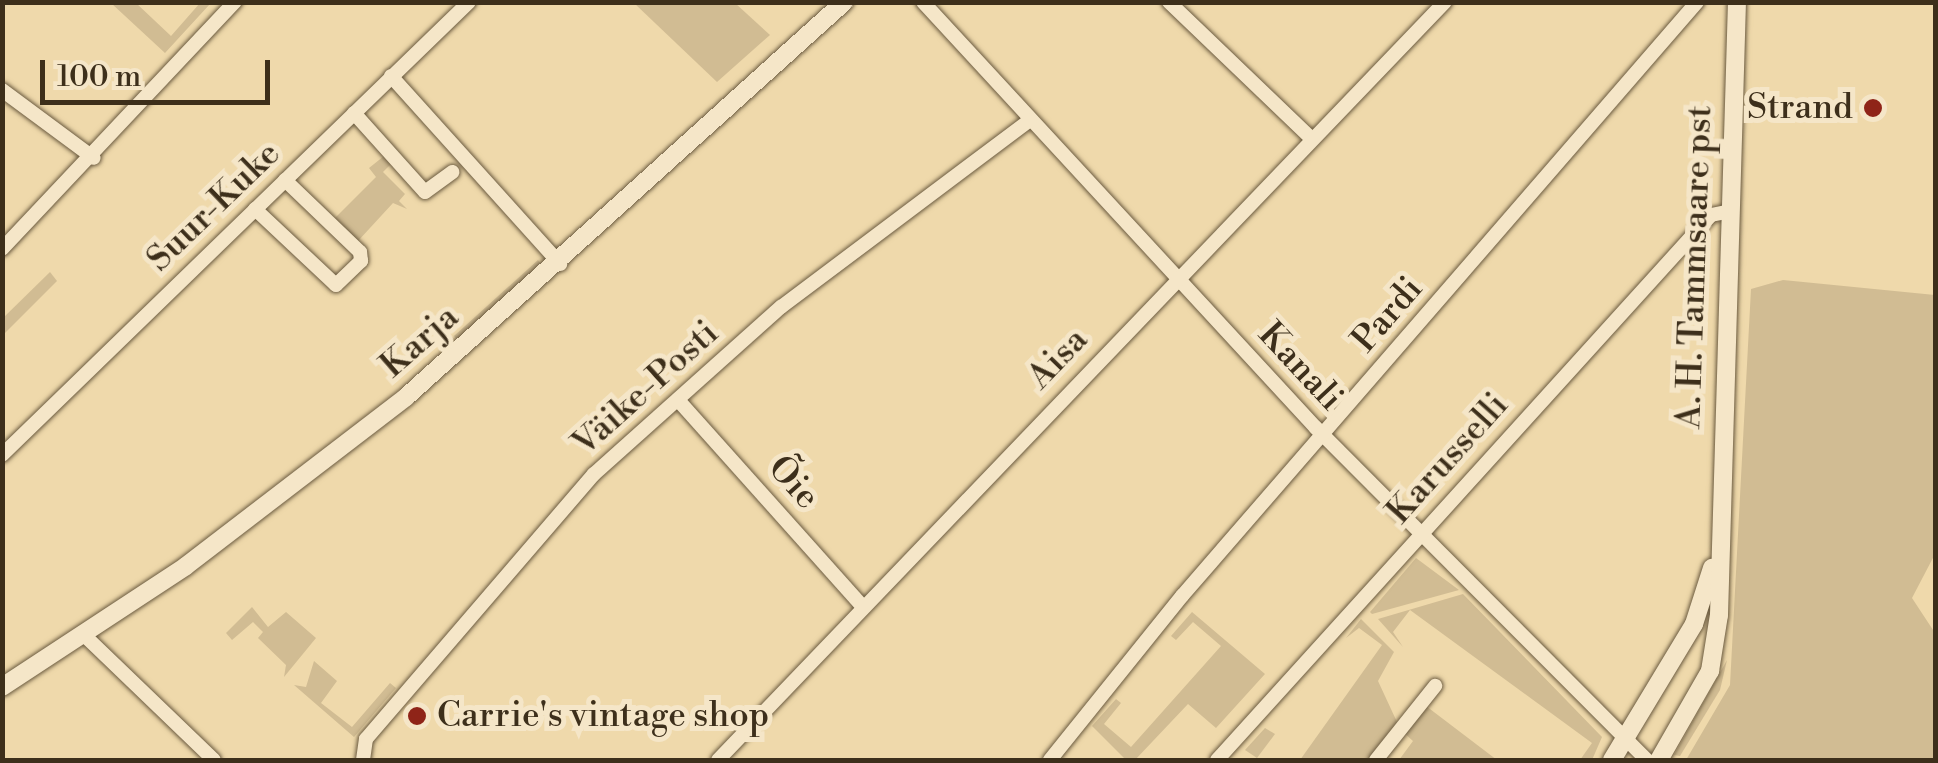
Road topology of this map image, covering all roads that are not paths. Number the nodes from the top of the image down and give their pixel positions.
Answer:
1 (234, 2) edge
2 (469, 2) edge
3 (844, 2) edge
4 (924, 2) edge
5 (1169, 2) edge
6 (1445, 2) edge
7 (1698, 2) edge
8 (1737, 2) edge
9 (391, 76) junction
10 (2, 90) edge
11 (354, 113) junction
12 (1030, 120) junction
13 (1312, 139) junction
14 (94, 158) junction
15 (453, 172) dead end
16 (284, 180) junction
17 (255, 209) junction
18 (1731, 211) junction
19 (2, 249) edge
20 (560, 264) junction
21 (1176, 280) junction
22 (678, 400) junction
23 (1323, 435) junction
24 (2, 455) edge
25 (1719, 533) junction
26 (1420, 535) junction
27 (862, 606) junction
28 (84, 635) junction
29 (1435, 686) dead end
30 (2, 687) edge
31 (1624, 740) junction
32 (214, 760) edge
33 (363, 760) edge
34 (718, 760) edge
35 (1050, 760) edge
36 (1217, 760) edge
37 (1376, 760) edge
38 (1612, 760) edge
39 (1646, 760) edge
40 (1659, 760) edge

1 - 14 street
2 - 9 street, Suur-Kuke
3 - 20 street, Karja
4 - 12 street, Kanali
5 - 13 street
6 - 13 street, Aisa
7 - 23 street, Pardi
8 - 18 street, A. H. Tammsaare pst
9 - 11 street, Suur-Kuke
9 - 20 street
10 - 14 street
11 - 15 street
11 - 16 street, Suur-Kuke
12 - 21 street, Kanali
12 - 22 street, Väike-Posti
13 - 21 street, Aisa
14 - 19 street
16 - 17 street, Suur-Kuke
16 - 17 street
17 - 24 street, Suur-Kuke
18 - 25 street, A. H. Tammsaare pst
18 - 26 street, Karusselli
20 - 28 street, Karja
21 - 23 street, Kanali
21 - 27 street, Aisa
22 - 27 street, Õie
22 - 33 street, Väike-Posti
23 - 26 street, Kanali
23 - 35 street, Pardi
25 - 31 street, A. H. Tammsaare pst
25 - 40 street, A. H. Tammsaare pst
26 - 31 street, Kanali
26 - 36 street, Karusselli
27 - 34 street, Aisa
28 - 30 street, Karja
28 - 32 street
29 - 37 street
31 - 38 street, A. H. Tammsaare pst
31 - 39 street, Kanali

